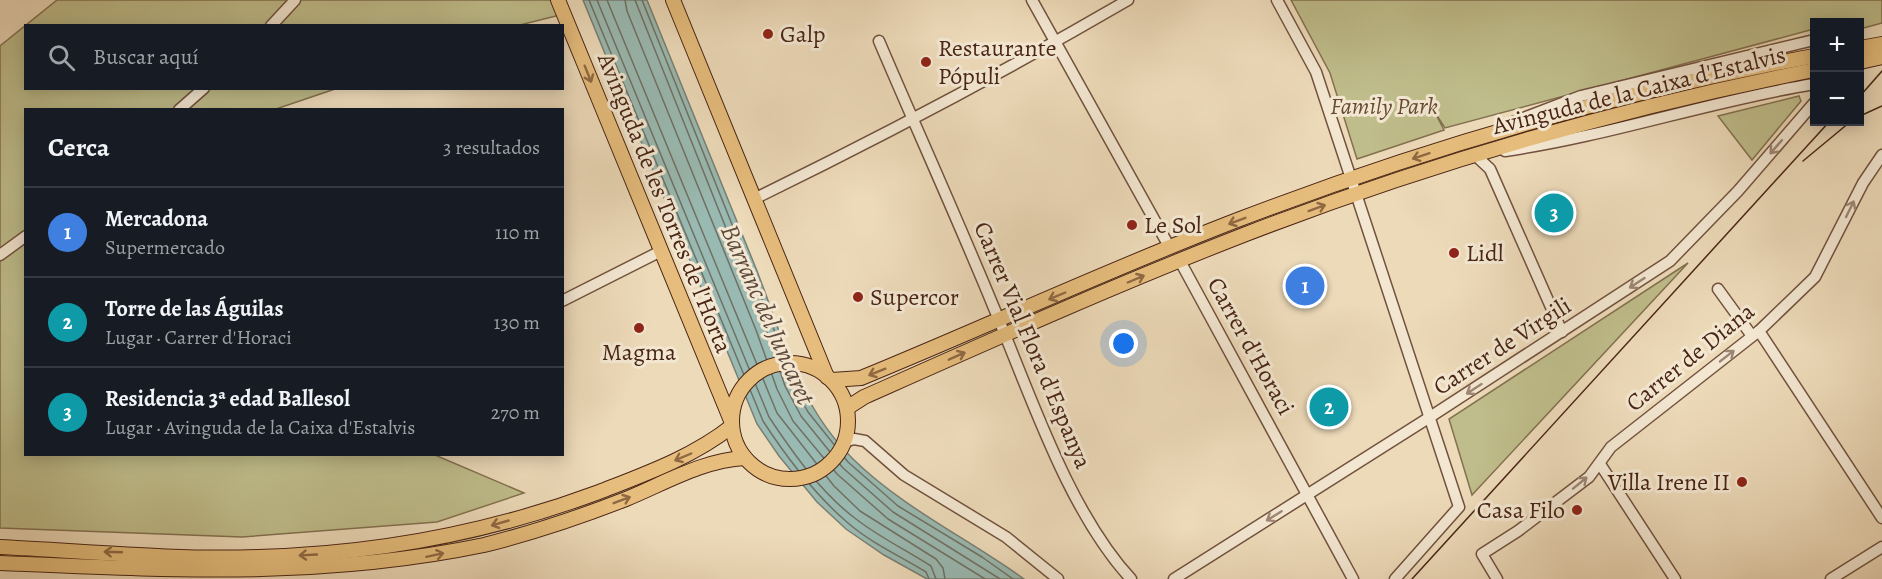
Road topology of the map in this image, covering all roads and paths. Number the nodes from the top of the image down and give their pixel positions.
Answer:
1 (295, 0) edge
2 (558, 0) edge
3 (673, 0) edge
4 (1032, 0) edge
5 (1128, 0) edge
6 (1276, 0) edge
7 (273, 24) edge
8 (879, 40) dead end
9 (1810, 41) edge
10 (1054, 43) junction
11 (1882, 44) edge
12 (1864, 47) edge
13 (1810, 57) edge
14 (1882, 57) edge
15 (1864, 61) edge
16 (1810, 83) edge
17 (202, 90) edge
18 (181, 108) edge
19 (1810, 109) edge
20 (912, 118) junction
21 (1476, 138) junction
22 (1475, 155) junction
23 (1882, 155) edge
24 (1352, 179) junction
25 (1357, 194) junction
26 (754, 199) junction
27 (24, 237) edge
28 (1170, 248) junction
29 (661, 251) junction
30 (0, 255) edge
31 (1180, 261) junction
32 (1718, 289) dead end
33 (564, 300) edge
34 (999, 321) junction
35 (1562, 332) junction
36 (1755, 333) junction
37 (1005, 335) junction
38 (829, 379) junction
39 (847, 408) junction
40 (1430, 417) junction
41 (732, 425) junction
42 (844, 442) junction
43 (745, 458) junction
44 (1600, 464) junction
45 (1308, 495) junction
46 (1882, 518) edge
47 (0, 547) edge
48 (1882, 547) edge
49 (0, 563) edge
50 (193, 575) edge
51 (1058, 579) edge
52 (1131, 579) edge
53 (1174, 579) edge
54 (1353, 579) edge
55 (1395, 579) edge
56 (1497, 579) edge
57 (1674, 579) edge
58 (1831, 579) edge

1 - 7 street
2 -> 29 main road, Avinguda de les Torres de l'Horta
3 - 26 main road
4 - 10 street
5 - 10 street
6 - 24 street
8 - 20 street, Carrer Vial Flora d'Espanya
9 - 21 street, Avinguda de la Caixa d'Estalvis
10 - 20 street
10 - 28 street
11 - 12 main road
13 - 21 main road, Avinguda de la Caixa d'Estalvis
14 - 15 main road
16 - 22 main road, Avinguda de la Caixa d'Estalvis
17 - 18 street
19 -> 35 street, Carrer de Virgili
20 - 26 street
20 - 34 street, Carrer Vial Flora d'Espanya
21 -> 24 main road, Avinguda de la Caixa d'Estalvis
22 - 25 main road, Avinguda de la Caixa d'Estalvis
22 - 35 street
36 -> 23 street, Carrer de Diana
24 - 25 street
24 -> 28 main road, Avinguda de la Caixa d'Estalvis
31 -> 25 main road, Avinguda de la Caixa d'Estalvis
25 - 40 street
26 - 38 main road
27 - 30 street
28 -> 34 main road, Avinguda de la Caixa d'Estalvis
29 - 33 street
29 - 41 main road, Avinguda de les Torres de l'Horta
37 -> 31 main road, Avinguda de la Caixa d'Estalvis
31 - 45 street, Carrer d'Horaci
32 - 36 street
34 - 37 street, Carrer Vial Flora d'Espanya
34 -> 38 main road, Avinguda de la Caixa d'Estalvis
35 -> 40 street, Carrer de Virgili
44 -> 36 street, Carrer de Diana
36 - 46 street
39 -> 37 main road, Avinguda de la Caixa d'Estalvis
37 - 52 street, Carrer Vial Flora d'Espanya
38 - 39 main road
38 - 41 main road
39 - 42 main road
40 - 45 street, Carrer de Virgili
40 - 55 street
41 - 43 main road
41 -> 47 main road
42 - 43 main road
42 - 51 street
50 -> 43 main road
56 -> 44 street, Carrer de Diana
44 - 57 street
45 -> 53 street, Carrer de Virgili
45 - 54 street, Carrer d'Horaci
48 - 58 street
49 - 50 main road

